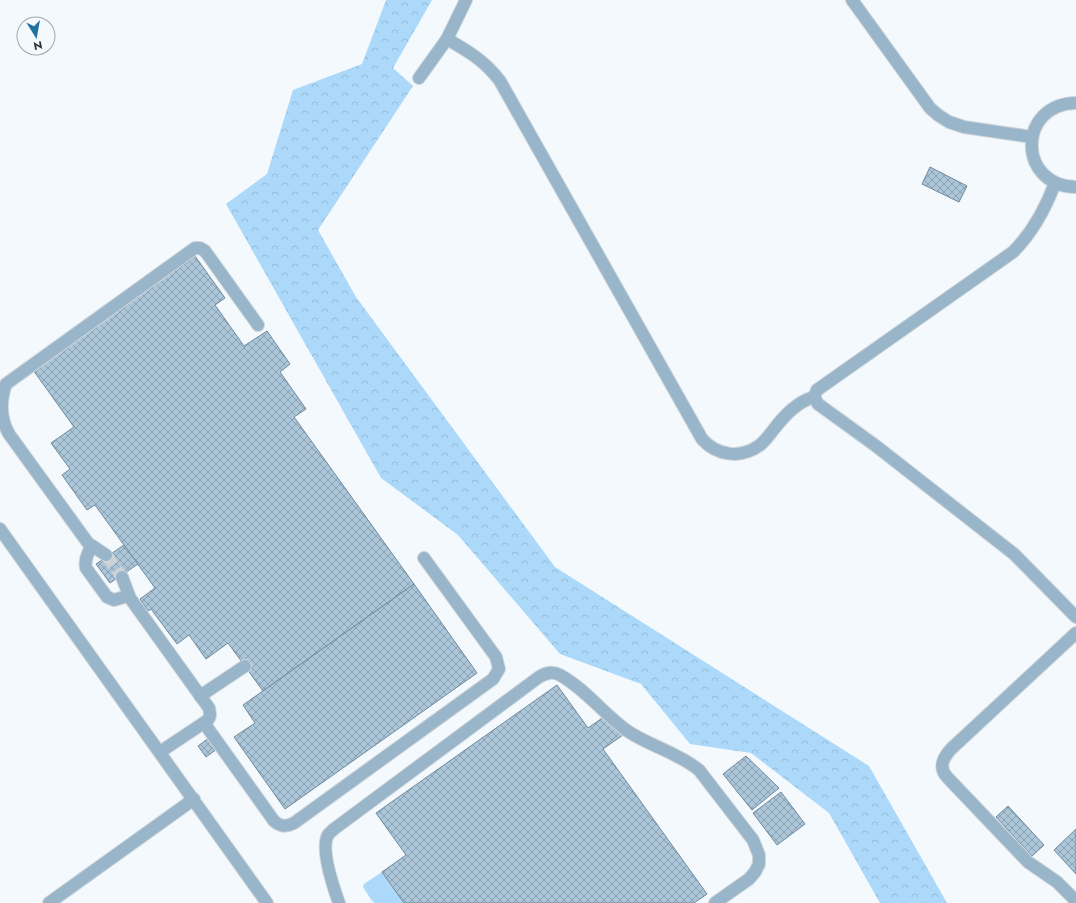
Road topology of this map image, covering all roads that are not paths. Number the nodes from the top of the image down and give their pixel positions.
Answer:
1 (466, 0) edge
2 (852, 0) edge
3 (447, 39) junction
4 (419, 78) dead end
5 (1076, 103) edge
6 (1032, 137) junction
7 (1055, 183) junction
8 (1076, 187) edge
9 (258, 325) dead end
10 (814, 397) junction
11 (4, 437) edge
12 (0, 529) edge
13 (91, 546) junction
14 (106, 555) tunnel mouth
15 (424, 558) dead end
16 (122, 577) tunnel mouth
17 (128, 596) junction
18 (1076, 617) edge
19 (1076, 633) edge
20 (245, 666) dead end
21 (200, 696) junction
22 (204, 723) junction
23 (160, 752) junction
24 (194, 799) junction
25 (1076, 901) edge
26 (49, 903) edge
27 (267, 903) edge
28 (339, 903) edge
29 (715, 903) edge

1 - 3 street
2 - 6 street
3 - 4 street
3 - 10 street
5 - 6 street
6 - 7 street
7 - 8 street
7 - 10 street
9 - 11 street
10 - 18 street
11 - 13 street
12 - 23 street
13 - 14 street
13 - 17 street
15 - 22 street
16 - 17 street
17 - 21 street
19 - 25 street
20 - 21 street
21 - 22 street
22 - 23 street
23 - 24 street
24 - 26 street
24 - 27 street
28 - 29 street

